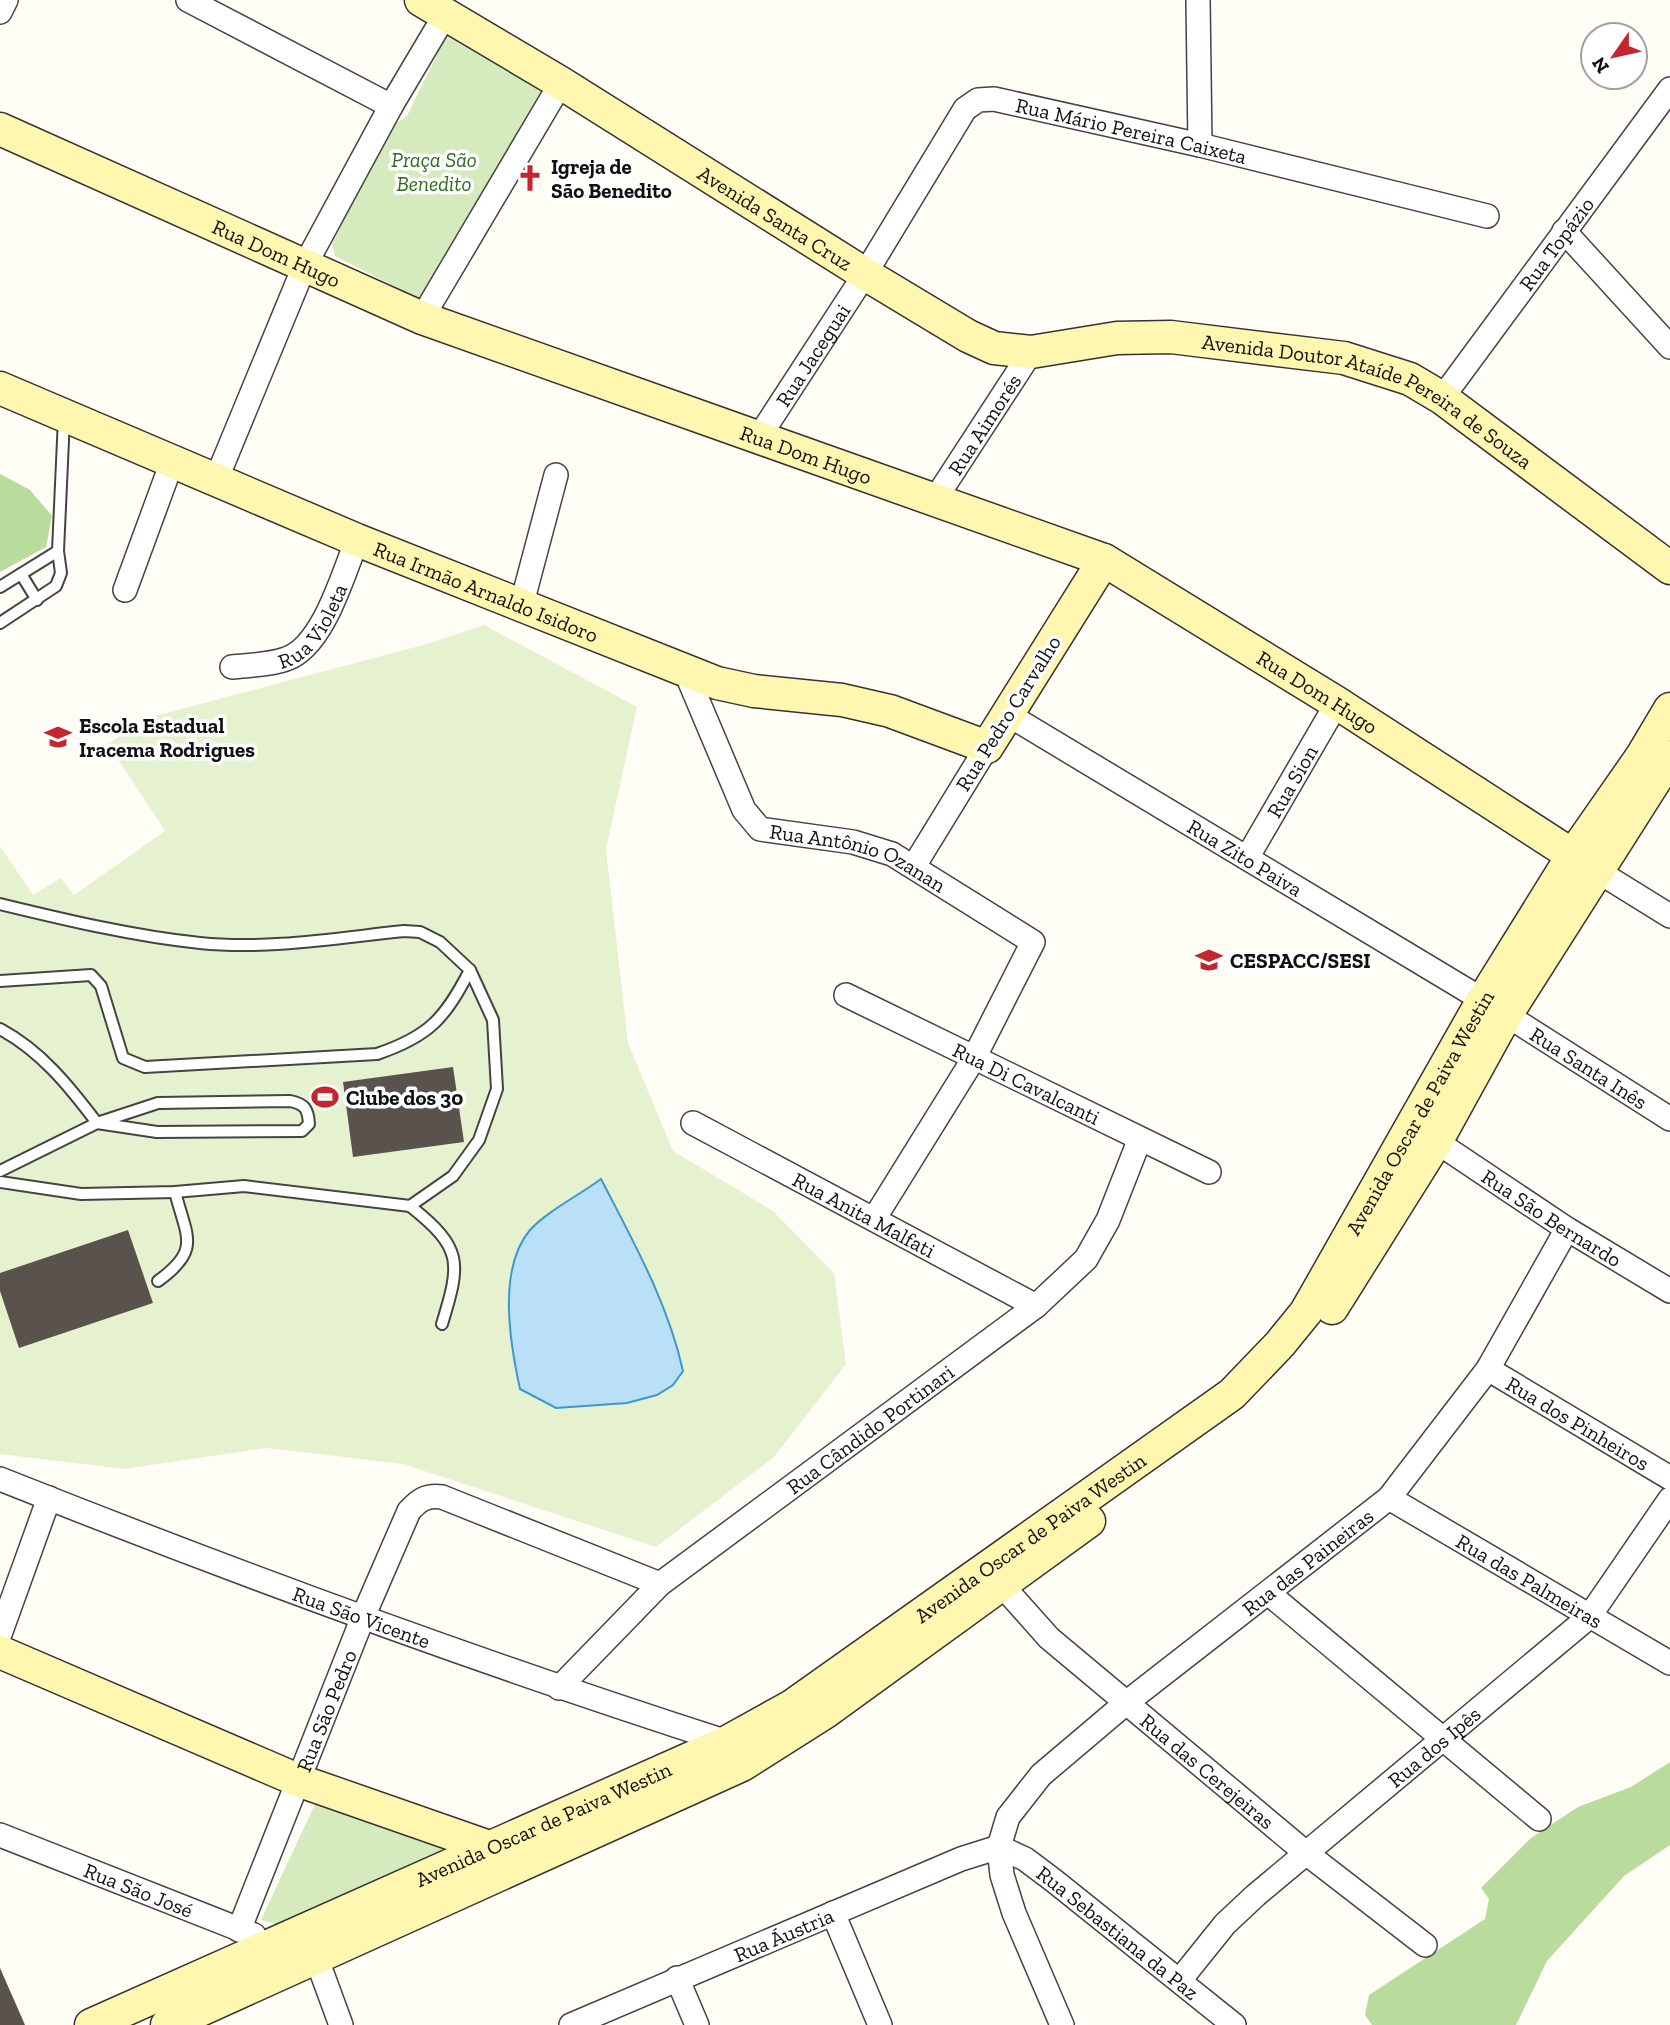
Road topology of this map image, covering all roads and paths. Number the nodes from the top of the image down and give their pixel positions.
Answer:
1 (6, 0) edge
2 (188, 0) edge
3 (1198, 0) edge
4 (433, 8) edge
5 (0, 12) edge
6 (561, 83) junction
7 (1670, 89) edge
8 (391, 106) junction
9 (0, 129) edge
10 (1200, 145) junction
11 (1487, 216) dead end
12 (1564, 231) junction
13 (304, 267) junction
14 (865, 274) junction
15 (422, 318) junction
16 (1670, 347) edge
17 (1031, 352) junction
18 (0, 388) edge
19 (1442, 398) junction
20 (64, 415) junction
21 (759, 437) junction
22 (172, 462) junction
23 (556, 475) dead end
24 (216, 480) junction
25 (936, 498) junction
26 (357, 540) junction
27 (58, 551) junction
28 (1104, 560) junction
29 (1670, 568) edge
30 (21, 574) junction
31 (0, 587) edge
32 (125, 590) dead end
33 (37, 600) junction
34 (522, 603) junction
35 (0, 623) edge
36 (232, 667) dead end
37 (684, 668) junction
38 (1337, 703) junction
39 (1670, 709) edge
40 (1007, 714) junction
41 (987, 747) junction
42 (1661, 763) edge
43 (1573, 855) junction
44 (1247, 858) junction
45 (914, 866) junction
46 (1599, 872) junction
47 (0, 904) edge
48 (1670, 916) edge
49 (470, 970) junction
50 (0, 981) edge
51 (846, 995) dead end
52 (1495, 1008) junction
53 (0, 1029) edge
54 (974, 1058) junction
55 (1670, 1119) edge
56 (97, 1123) junction
57 (693, 1123) dead end
58 (1425, 1134) junction
59 (1139, 1140) junction
60 (0, 1171) edge
61 (1209, 1172) dead end
62 (0, 1182) edge
63 (175, 1192) junction
64 (410, 1206) junction
65 (874, 1219) junction
66 (1567, 1229) junction
67 (158, 1281) dead end
68 (1670, 1291) edge
69 (1036, 1306) junction
70 (442, 1324) dead end
71 (1488, 1369) junction
72 (1670, 1478) edge
73 (0, 1479) edge
74 (49, 1498) junction
75 (1389, 1498) junction
76 (1670, 1499) edge
77 (994, 1577) junction
78 (660, 1584) junction
79 (1268, 1593) junction
80 (363, 1617) junction
81 (1589, 1617) junction
82 (0, 1634) edge
83 (0, 1653) edge
84 (1670, 1663) edge
85 (559, 1688) junction
86 (1126, 1703) junction
87 (1442, 1738) junction
88 (734, 1754) junction
89 (300, 1781) junction
90 (1539, 1819) dead end
91 (0, 1835) edge
92 (999, 1847) junction
93 (1306, 1853) junction
94 (499, 1860) junction
95 (833, 1913) junction
96 (239, 1930) junction
97 (1425, 1945) dead end
98 (298, 1950) junction
99 (677, 1978) junction
100 (1180, 1980) junction
101 (91, 2025) edge
102 (167, 2025) edge
103 (341, 2025) edge
104 (571, 2025) edge
105 (697, 2025) edge
106 (880, 2025) edge
107 (1062, 2025) edge
108 (1234, 2025) edge

1 - 5 street
2 - 8 street
3 - 10 street
4 - 6 street, Avenida Santa Cruz
4 - 8 street
6 - 14 street, Avenida Santa Cruz
6 - 15 street
7 - 12 street, Rua Topázio
8 - 13 street
9 - 13 street, Rua Dom Hugo
10 - 11 street, Rua Mário Pereira Caixeta
10 - 14 street, Rua Mário Pereira Caixeta
12 - 16 street
12 - 19 street, Rua Topázio
13 - 15 street, Rua Dom Hugo
13 - 24 street
14 - 17 street, Avenida Santa Cruz
14 - 21 street, Rua Jaceguai
15 - 21 street, Rua Dom Hugo
17 - 19 street, Avenida Doutor Ataíde Pereira de Souza
17 - 25 street, Rua Aimorés
18 - 20 street, Rua Irmão Arnaldo Isidoro
19 - 29 street, Avenida Doutor Ataíde Pereira de Souza
20 - 22 street, Rua Irmão Arnaldo Isidoro
20 - 27 lane
21 - 25 street, Rua Dom Hugo
22 - 24 street, Rua Irmão Arnaldo Isidoro
22 - 32 street
23 - 34 street
24 - 26 street, Rua Irmão Arnaldo Isidoro
25 - 28 street, Rua Dom Hugo
26 - 34 street, Rua Irmão Arnaldo Isidoro
26 - 36 street, Rua Violeta
27 - 30 lane
27 - 33 lane
28 - 38 street, Rua Dom Hugo
28 - 40 street, Rua Pedro Carvalho
30 - 31 lane
30 - 33 lane
33 - 35 lane
34 - 37 street, Rua Irmão Arnaldo Isidoro
37 - 41 street, Rua Irmão Arnaldo Isidoro
37 - 45 street, Rua Antônio Ozanan
38 - 43 street, Rua Dom Hugo
38 - 44 street, Rua Sion
39 - 42 street, Avenida Oscar de Paiva Westin
40 - 41 street, Rua Pedro Carvalho
40 - 44 street, Rua Zito Paiva
41 - 45 street, Rua Pedro Carvalho
42 - 43 street, Avenida Oscar de Paiva Westin
42 - 46 street, Avenida Oscar de Paiva Westin
43 - 46 street, Rua Dom Hugo
43 - 52 street, Avenida Oscar de Paiva Westin
44 - 52 street, Rua Zito Paiva
45 - 54 street, Rua Antônio Ozanan
46 - 48 street
46 - 52 street, Avenida Oscar de Paiva Westin
47 - 49 lane
49 - 50 lane
49 - 64 lane
51 - 54 street, Rua Di Cavalcanti
52 - 55 street, Rua Santa Inês
52 - 58 street, Avenida Oscar de Paiva Westin
53 - 56 lane
54 - 59 street, Rua Di Cavalcanti
54 - 65 street
56 - 56 lane
56 - 60 lane
57 - 65 street, Rua Anita Malfati
58 - 66 street, Rua São Bernardo
58 - 77 street, Avenida Oscar de Paiva Westin
59 - 61 street, Rua Di Cavalcanti
59 - 69 street, Rua Cândido Portinari
62 - 63 lane
63 - 64 lane
63 - 67 lane
64 - 70 lane
65 - 69 street, Rua Anita Malfati
66 - 68 street, Rua São Bernardo
66 - 71 street, Rua das Paineiras
69 - 78 street, Rua Cândido Portinari
71 - 72 street, Rua dos Pinheiros
71 - 75 street, Rua das Paineiras
73 - 74 street, Rua São Vicente
74 - 80 street, Rua São Vicente
74 - 82 street
75 - 79 street, Rua das Paineiras
75 - 81 street, Rua das Palmeiras
76 - 81 street, Rua dos Ipês
77 - 86 street, Rua das Cerejeiras
77 - 88 street, Avenida Oscar de Paiva Westin
78 - 80 street, Rua São Pedro
78 - 85 street, Rua Cândido Portinari
79 - 86 street, Rua das Paineiras
79 - 87 street
80 - 85 street, Rua São Vicente
80 - 89 street, Rua São Pedro
81 - 84 street, Rua das Palmeiras
81 - 87 street, Rua dos Ipês
83 - 89 street
85 - 88 street, Rua São Vicente
86 - 92 street, Rua das Paineiras
86 - 93 street, Rua das Cerejeiras
87 - 90 street
87 - 93 street, Rua dos Ipês
88 - 94 street, Avenida Oscar de Paiva Westin
89 - 94 street
89 - 96 street, Rua São Pedro
91 - 96 street, Rua São José
92 - 95 street, Rua Áustria
92 - 100 street, Rua Sebastiana da Paz
92 - 107 street
93 - 97 street, Rua das Cerejeiras
93 - 100 street, Rua dos Ipês
94 - 98 street, Avenida Oscar de Paiva Westin
95 - 99 street, Rua Áustria
95 - 106 street
96 - 98 street, Rua São José
98 - 101 street, Avenida Oscar de Paiva Westin
98 - 102 street, Avenida Oscar de Paiva Westin
98 - 103 street
99 - 104 street, Rua Áustria
99 - 105 street
100 - 108 street, Rua Sebastiana da Paz

